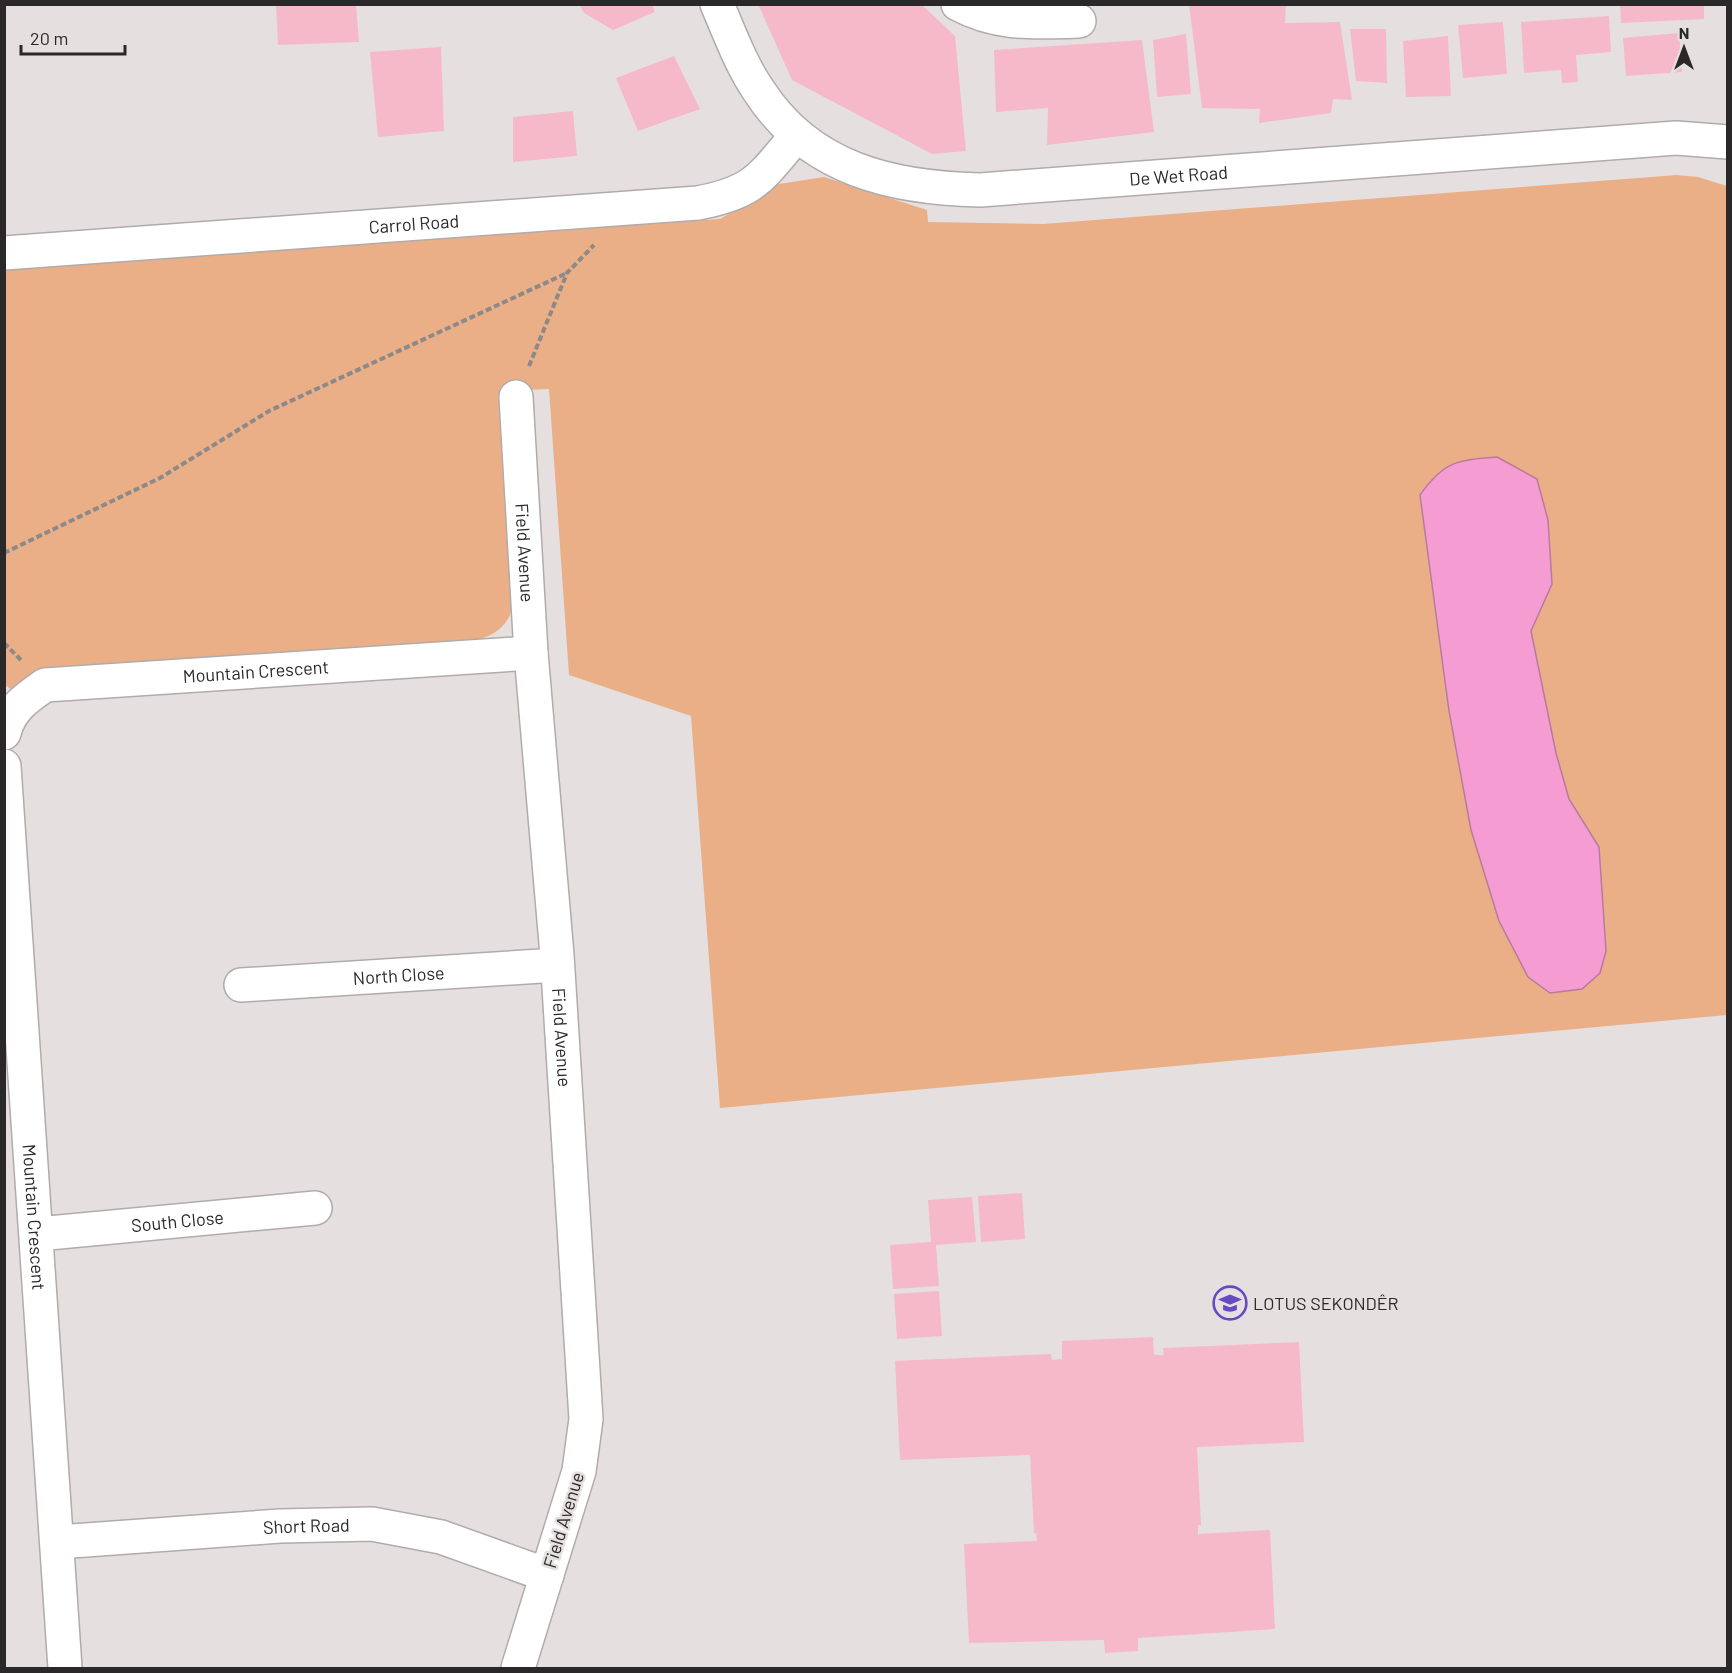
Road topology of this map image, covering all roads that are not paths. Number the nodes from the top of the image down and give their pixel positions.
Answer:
1 (717, 4) edge
2 (958, 4) edge
3 (1079, 21) dead end
4 (798, 135) junction
5 (1728, 142) edge
6 (4, 253) edge
7 (516, 397) road end
8 (531, 653) junction
9 (4, 733) edge
10 (4, 766) edge
11 (557, 965) junction
12 (241, 985) dead end
13 (315, 1208) dead end
14 (38, 1234) junction
15 (57, 1542) junction
16 (547, 1575) junction
17 (66, 1668) edge
18 (518, 1668) edge

1 - 4 street, De Wet Road
2 - 3 street
4 - 5 street, De Wet Road
4 - 6 street, Carrol Road
7 - 8 street, Field Avenue
8 - 9 street, Mountain Crescent
8 - 11 street, Field Avenue
10 - 14 street, Mountain Crescent
11 - 12 street, North Close
11 - 16 street, Field Avenue
13 - 14 street, South Close
14 - 15 street, Mountain Crescent
15 - 16 street, Short Road
15 - 17 street, Mountain Crescent
16 - 18 street, Field Avenue

